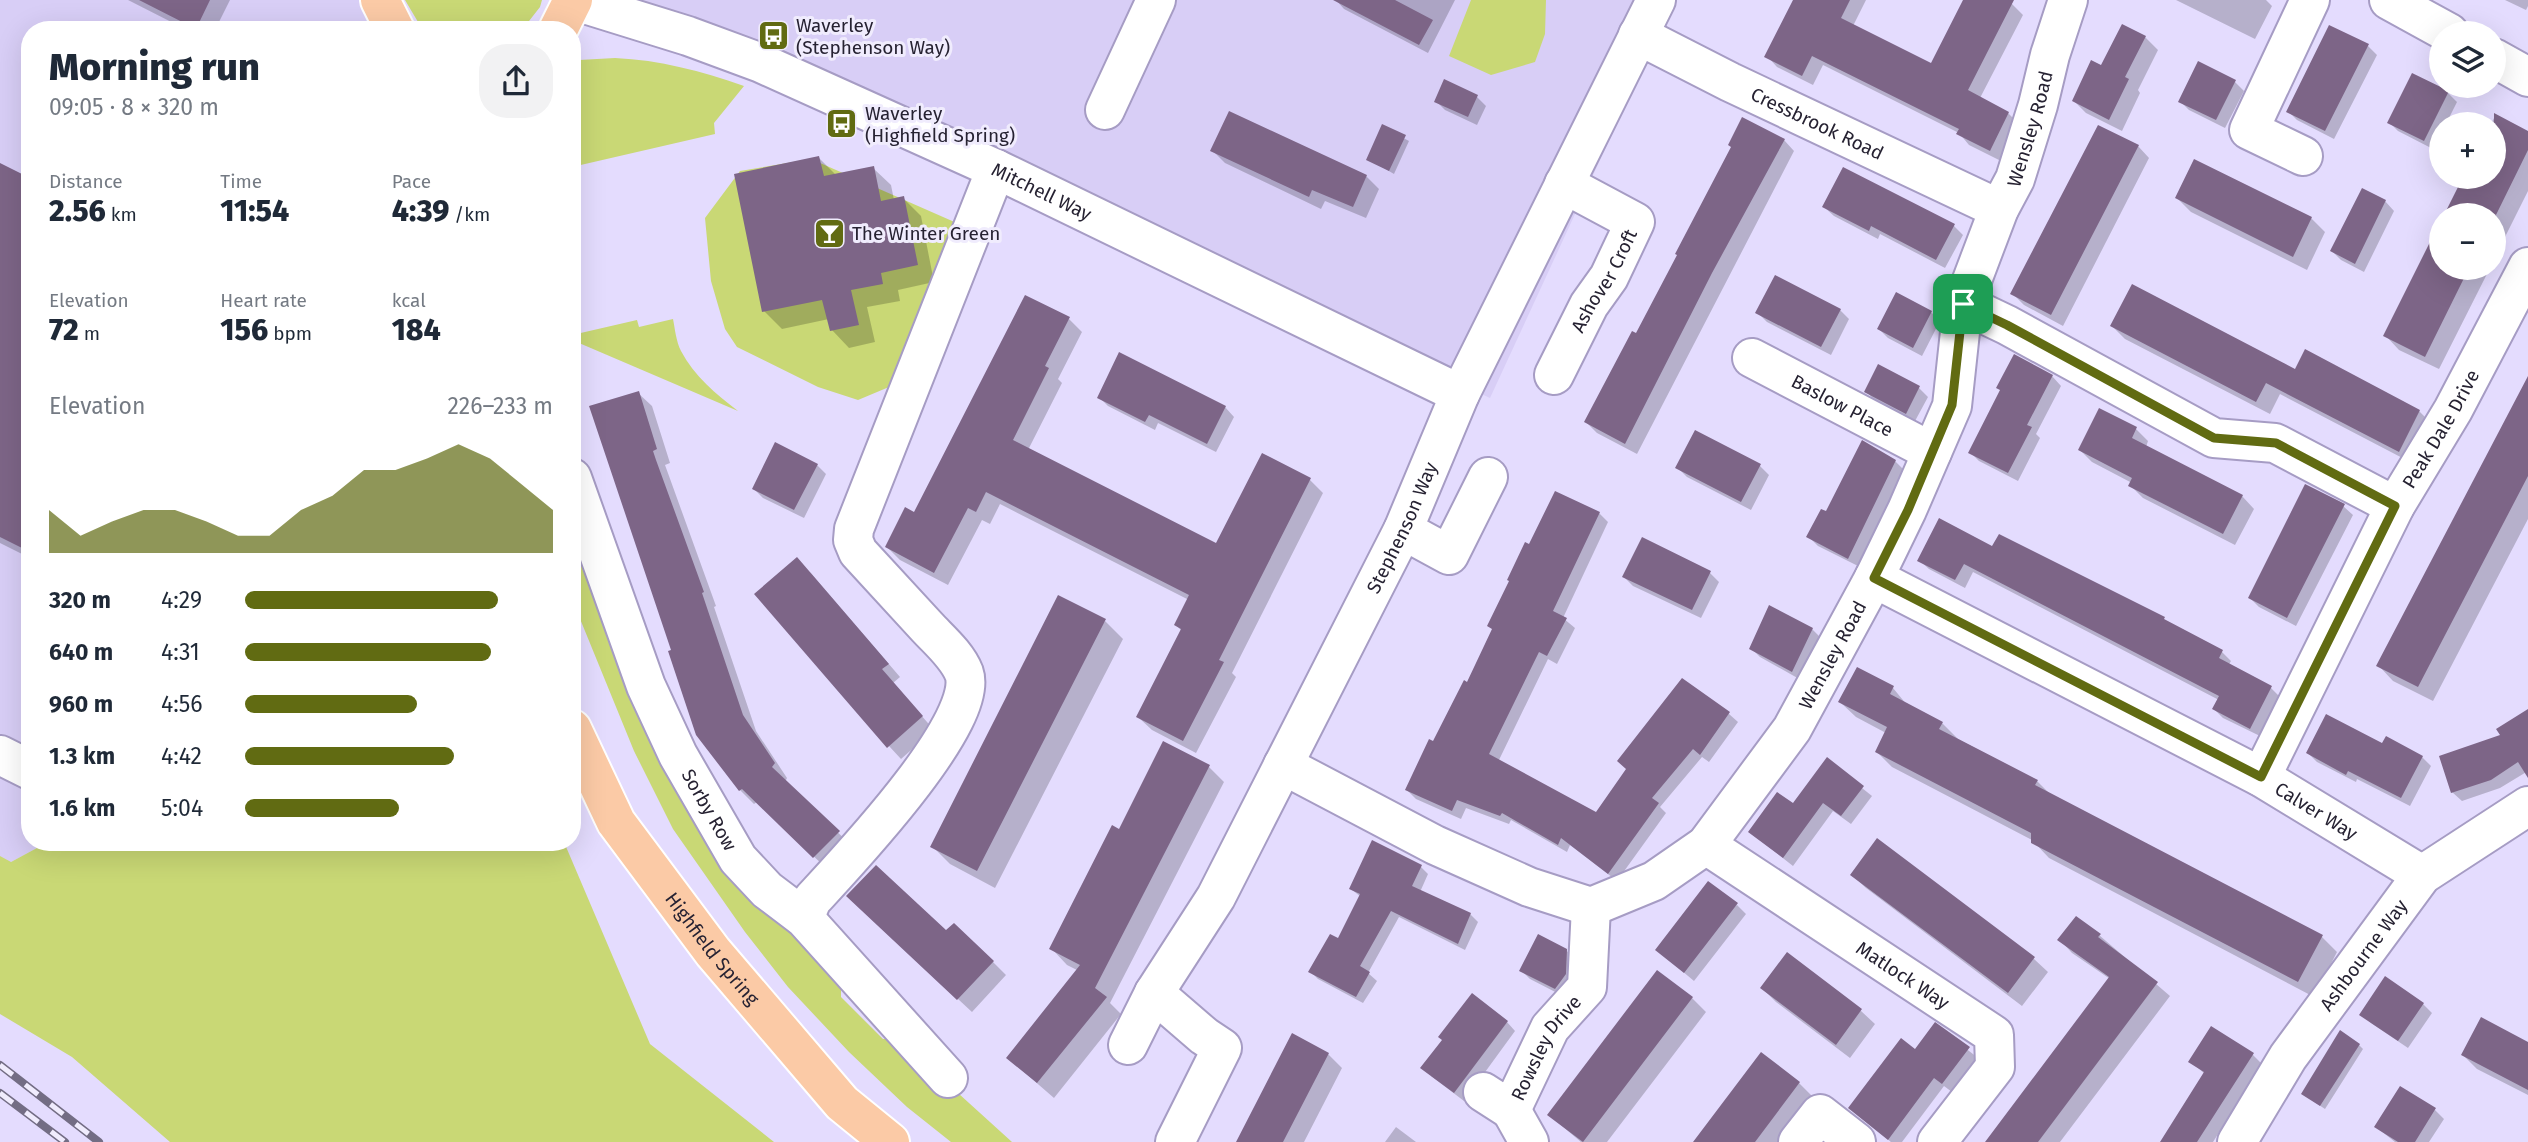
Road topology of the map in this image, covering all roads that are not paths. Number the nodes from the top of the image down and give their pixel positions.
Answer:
1 (380, 0) edge
2 (573, 0) edge
3 (1156, 0) edge
4 (1656, 0) edge
5 (2068, 0) edge
6 (2310, 0) edge
7 (2389, 0) edge
8 (390, 21) edge
9 (562, 21) edge
10 (2429, 22) edge
11 (1638, 35) junction
12 (2506, 65) edge
13 (2528, 77) edge
14 (1105, 110) dead end
15 (2303, 156) dead end
16 (996, 169) junction
17 (1564, 184) junction
18 (1999, 209) junction
19 (2528, 267) edge
20 (1963, 304) junction
21 (1752, 358) dead end
22 (1554, 375) dead end
23 (1460, 394) junction
24 (1932, 452) junction
25 (1488, 477) dead end
26 (581, 503) edge
27 (2395, 506) junction
28 (1403, 530) junction
29 (1874, 578) junction
30 (581, 748) edge
31 (0, 755) edge
32 (1283, 765) junction
33 (21, 766) edge
34 (2261, 777) junction
35 (2525, 815) edge
36 (1706, 845) junction
37 (2422, 875) junction
38 (1591, 907) junction
39 (804, 918) junction
40 (1154, 993) junction
41 (1128, 1045) dead end
42 (948, 1078) dead end
43 (1508, 1115) edge
44 (1943, 1140) edge
45 (890, 1142) edge
46 (1175, 1142) edge
47 (1798, 1142) edge
48 (1856, 1142) edge
49 (2237, 1142) edge

1 - 8 main road
2 - 9 main road
2 - 16 street, Mitchell Way
3 - 14 street
4 - 11 street, Stephenson Way
5 - 18 street, Wensley Road
6 - 15 street
7 - 10 street
11 - 17 street, Stephenson Way
11 - 18 street, Cressbrook Road
12 - 13 street
16 - 23 street, Mitchell Way
16 - 39 street
17 - 22 street, Ashover Croft
17 - 23 street, Stephenson Way
18 - 20 street, Wensley Road
19 - 27 street, Peak Dale Drive
20 - 24 street, Wensley Road
20 - 27 street
21 - 24 street, Baslow Place
23 - 28 street, Stephenson Way
24 - 29 street, Wensley Road
25 - 28 street
26 - 39 street, Sorby Row
27 - 34 street, Peak Dale Drive
28 - 32 street, Stephenson Way
29 - 34 street, Calver Way
29 - 36 street, Wensley Road
30 - 45 main road, Highfield Spring
31 - 33 street
32 - 38 street
32 - 40 street, Stephenson Way
34 - 37 street, Calver Way
35 - 37 street, Ashbourne Way
36 - 38 street, Wensley Road
36 - 44 street, Matlock Way
37 - 49 street, Ashbourne Way
38 - 43 street, Rowsley Drive
39 - 42 street, Sorby Row
40 - 41 street, Stephenson Way
40 - 46 street
47 - 48 street

